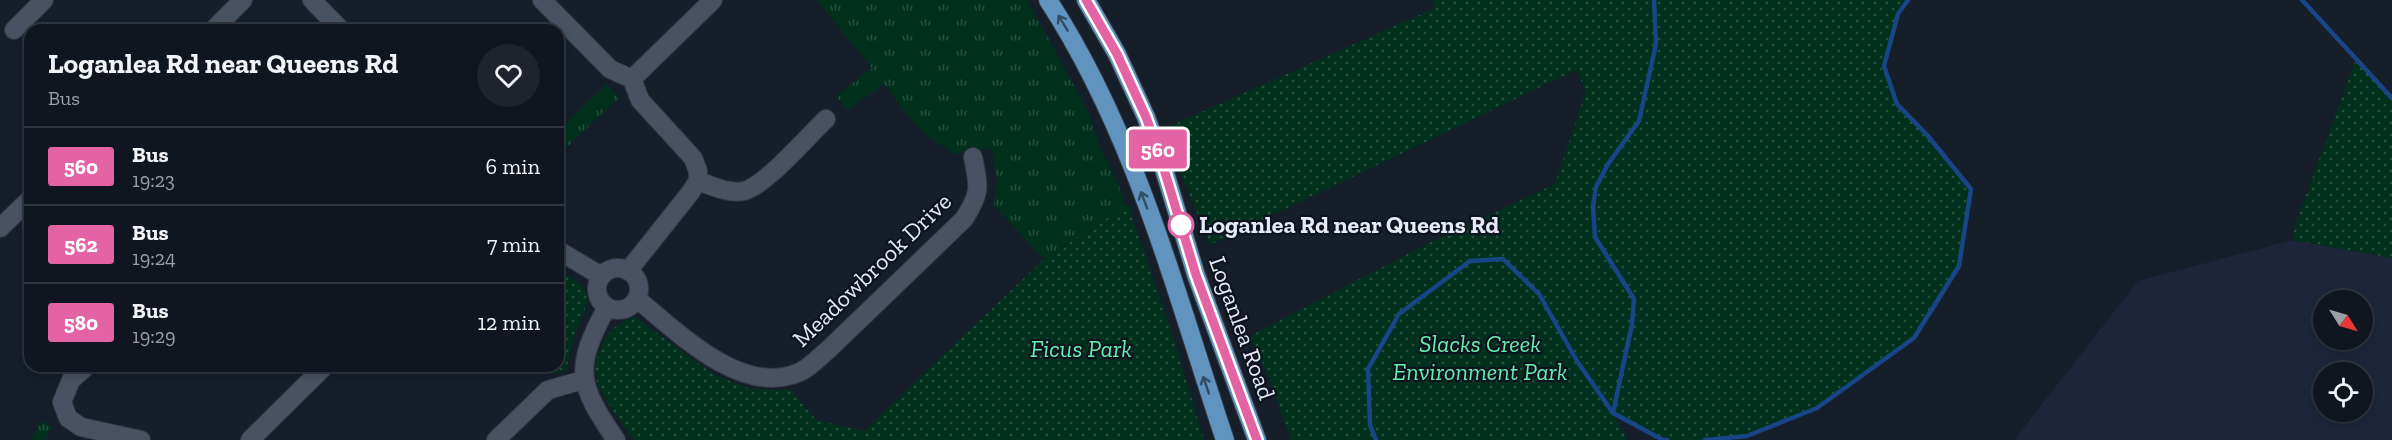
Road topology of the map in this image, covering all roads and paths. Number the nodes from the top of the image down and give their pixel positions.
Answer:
1 (243, 0) edge
2 (312, 0) edge
3 (542, 0) edge
4 (713, 0) edge
5 (1048, 0) edge
6 (1086, 0) edge
7 (32, 4) edge
8 (219, 24) edge
9 (335, 24) edge
10 (14, 30) dead end
11 (632, 79) junction
12 (825, 119) dead end
13 (974, 157) dead end
14 (698, 181) junction
15 (24, 205) edge
16 (0, 228) edge
17 (564, 254) edge
18 (628, 271) junction
19 (602, 276) junction
20 (637, 299) junction
21 (607, 307) junction
22 (80, 372) edge
23 (319, 372) edge
24 (583, 380) junction
25 (141, 440) edge
26 (250, 440) edge
27 (496, 440) edge
28 (616, 440) edge
29 (1225, 440) edge
30 (1257, 440) edge

1 - 8 street
2 - 9 street
3 - 11 street
4 - 11 street
29 -> 5 main road, Loganlea Road
6 - 30 main road, Loganlea Road
7 - 10 street
11 - 14 street
12 - 14 street
13 - 20 street, Meadowbrook Drive
14 - 18 street
15 - 16 street
17 - 19 street
18 - 19 street
18 - 20 street
19 - 21 street
20 - 21 street
21 - 24 street
22 - 25 street
23 - 26 street
24 - 27 street
24 - 28 street

